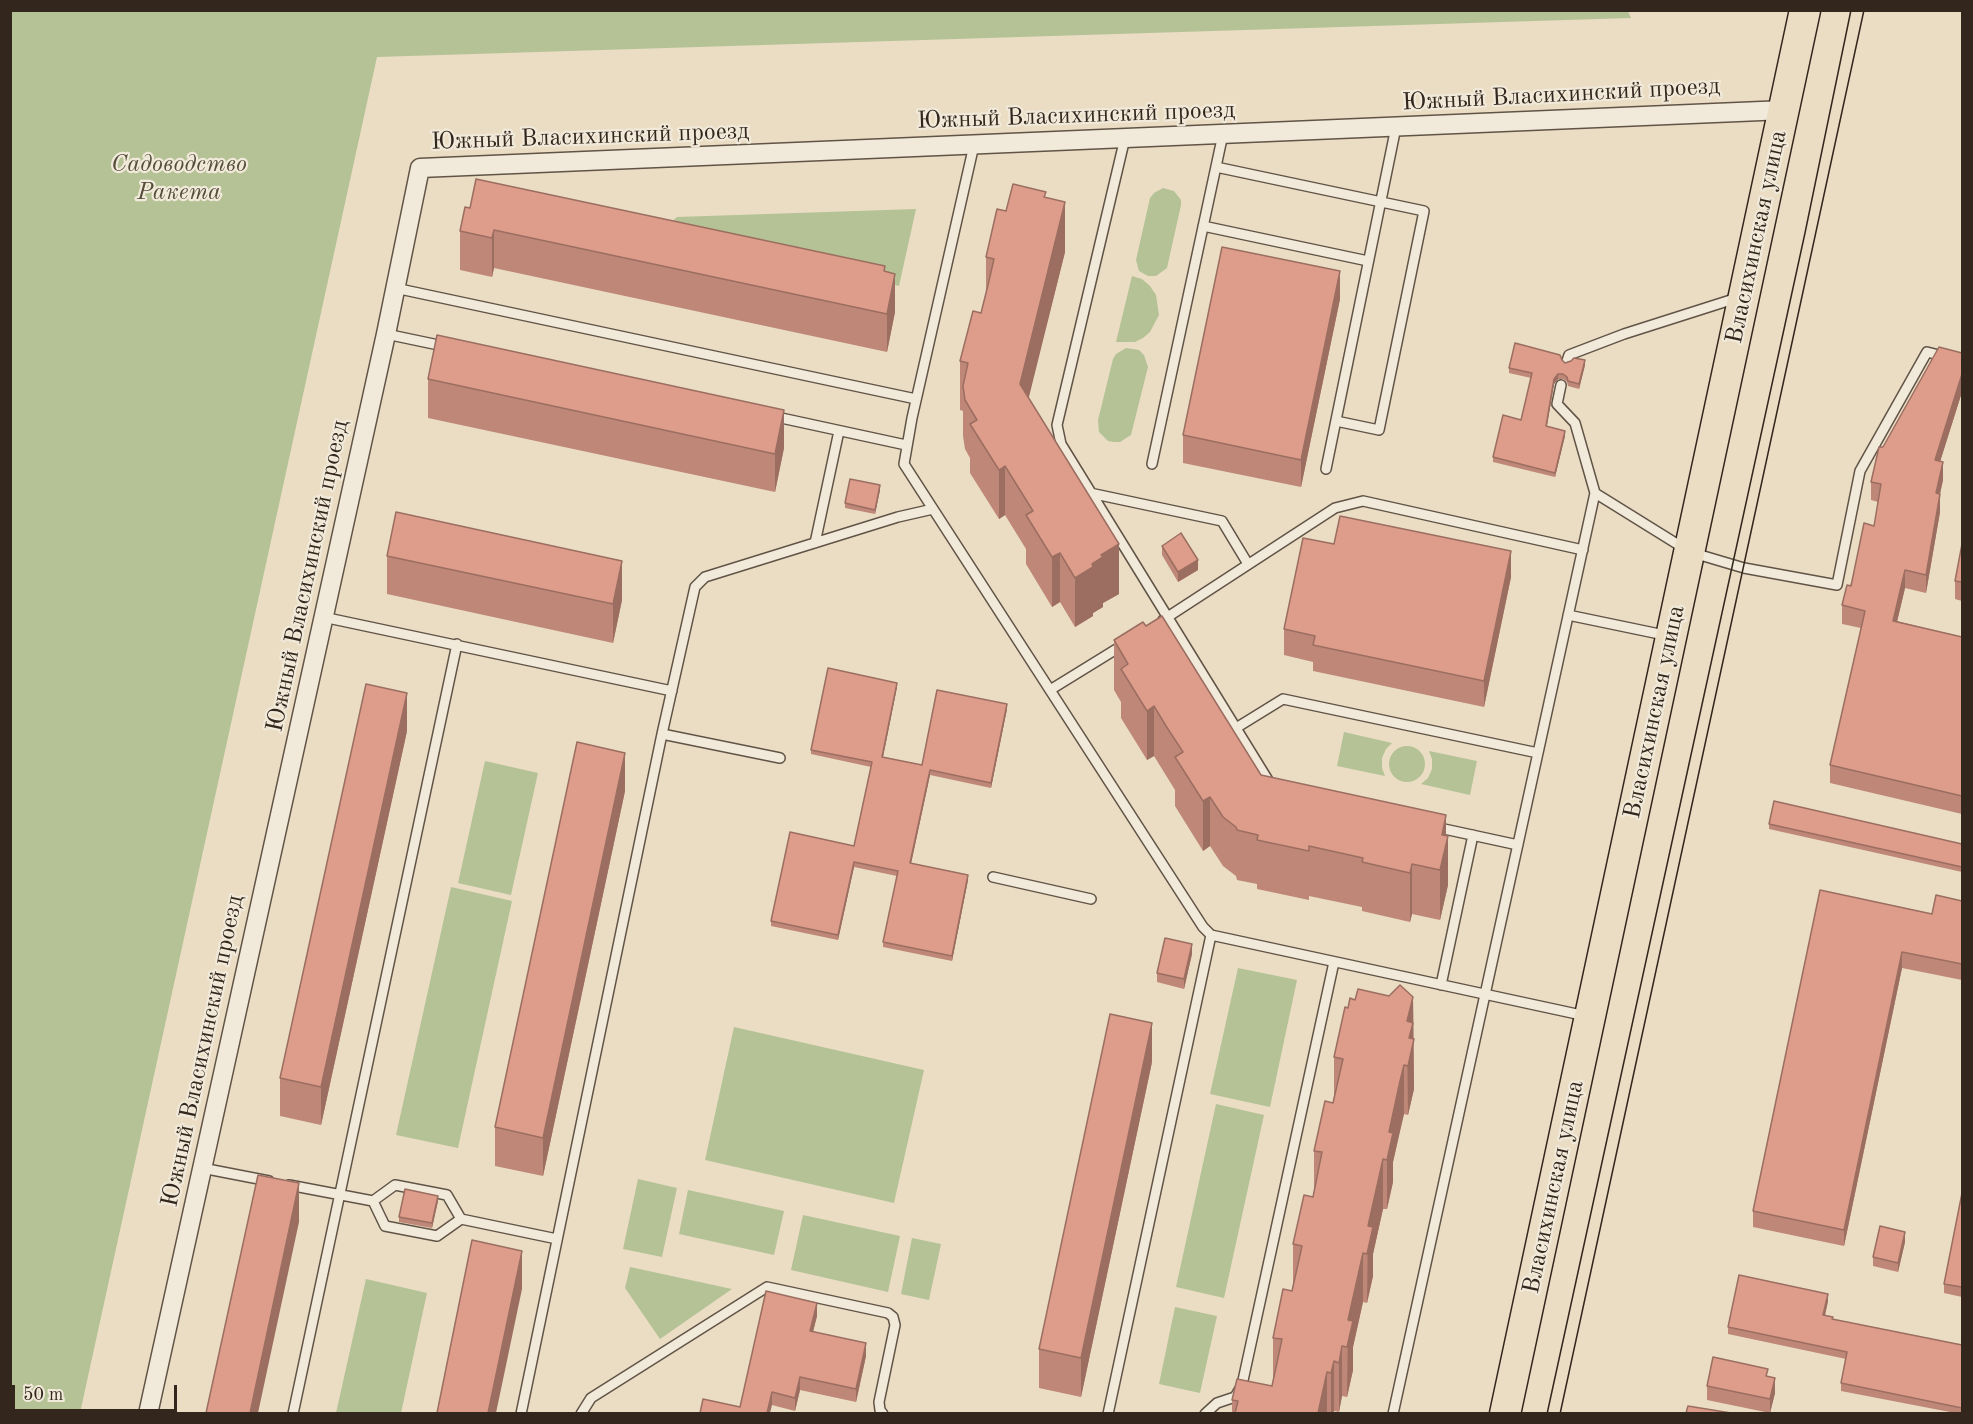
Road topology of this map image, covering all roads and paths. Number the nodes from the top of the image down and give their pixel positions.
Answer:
1 (1805, 10) edge
2 (1785, 110) junction
3 (1396, 127) junction
4 (1223, 134) junction
5 (1125, 138) junction
6 (974, 145) junction
7 (1216, 167) junction
8 (1380, 202) junction
9 (1203, 226) junction
10 (1368, 261) junction
11 (395, 288) junction
12 (1745, 296) junction
13 (386, 334) junction
14 (462, 350) edge
15 (1567, 361) edge
16 (1962, 361) edge
17 (1561, 385) dead end
18 (916, 399) junction
19 (759, 414) edge
20 (1336, 421) junction
21 (839, 431) junction
22 (906, 445) junction
23 (1152, 464) dead end
24 (1326, 469) dead end
25 (1090, 493) junction
26 (1595, 493) junction
27 (933, 509) junction
28 (815, 543) junction
29 (1583, 550) junction
30 (1690, 552) junction
31 (1248, 564) junction
32 (1568, 615) junction
33 (323, 616) junction
34 (1167, 617) junction
35 (1158, 623) edge
36 (1671, 637) junction
37 (1130, 640) edge
38 (457, 644) junction
39 (1050, 690) junction
40 (672, 691) junction
41 (1236, 728) junction
42 (662, 734) junction
43 (1538, 753) junction
44 (780, 758) dead end
45 (1279, 788) edge
46 (1425, 825) edge
47 (1473, 835) junction
48 (1518, 845) junction
49 (993, 877) dead end
50 (1090, 899) dead end
51 (1211, 935) junction
52 (1334, 962) junction
53 (1441, 985) junction
54 (1485, 994) junction
55 (1590, 1017) junction
56 (202, 1168) junction
57 (339, 1194) junction
58 (372, 1201) junction
59 (461, 1219) junction
60 (557, 1239) junction
61 (148, 1413) edge
62 (292, 1413) edge
63 (521, 1413) edge
64 (581, 1413) edge
65 (883, 1413) edge
66 (1108, 1413) edge
67 (1205, 1413) edge
68 (1394, 1413) edge
69 (1505, 1413) edge

1 - 2 highway, Власихинская улица
2 - 3 street, Южный Власихинский проезд
2 - 12 highway, Власихинская улица
3 - 4 street, Южный Власихинский проезд
3 - 8 lane
4 - 5 street, Южный Власихинский проезд
4 - 7 lane
5 - 6 street, Южный Власихинский проезд
5 - 25 lane
6 - 11 street, Южный Власихинский проезд
6 - 18 lane
7 - 8 lane
7 - 9 lane
8 - 10 lane
8 - 20 lane
9 - 10 lane
9 - 23 lane
10 - 20 lane
11 - 13 street, Южный Власихинский проезд
11 - 18 lane
12 - 15 lane
12 - 30 highway, Власихинская улица
13 - 14 lane
13 - 33 street, Южный Власихинский проезд
16 - 30 lane
17 - 26 lane
18 - 22 lane
19 - 21 lane
20 - 24 lane
21 - 22 lane
21 - 28 lane
22 - 27 lane
25 - 31 lane
25 - 34 lane
26 - 29 lane
26 - 30 lane
27 - 28 lane
27 - 39 lane
28 - 40 lane
29 - 31 lane
29 - 32 lane
30 - 36 highway, Власихинская улица
31 - 34 lane
32 - 36 lane
32 - 43 lane
33 - 38 lane
33 - 56 street, Южный Власихинский проезд
34 - 35 lane
34 - 41 lane
36 - 55 highway, Власихинская улица
37 - 39 lane
38 - 40 lane
38 - 57 lane
39 - 51 lane
40 - 42 lane
41 - 43 lane
41 - 45 lane
42 - 44 lane
42 - 60 lane
43 - 48 lane
46 - 47 lane
47 - 48 lane
47 - 53 lane
48 - 54 lane
49 - 50 lane
51 - 52 lane
51 - 66 lane
52 - 53 lane
52 - 67 lane
53 - 54 lane
54 - 55 lane
54 - 68 lane
55 - 69 highway, Власихинская улица
56 - 57 lane
56 - 61 street, Южный Власихинский проезд
57 - 58 lane
57 - 62 lane
58 - 59 lane
58 - 59 lane
59 - 60 lane
60 - 63 lane
64 - 65 lane

